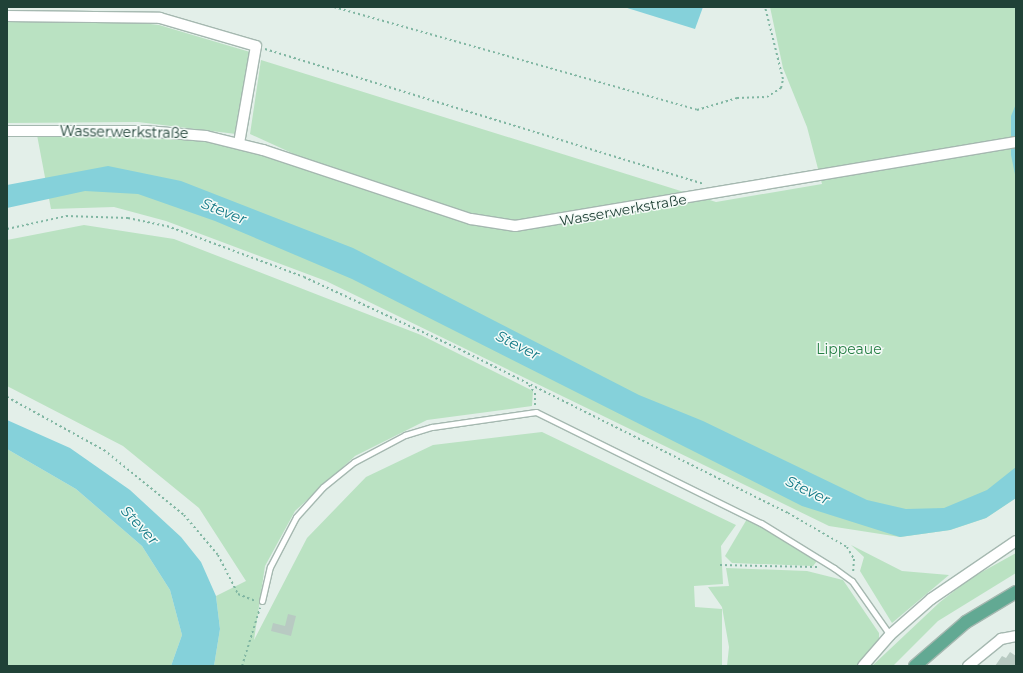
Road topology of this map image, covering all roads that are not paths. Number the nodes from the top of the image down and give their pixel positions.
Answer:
1 (7, 16) edge
2 (7, 131) edge
3 (1016, 142) edge
4 (239, 143) junction
5 (1016, 541) edge
6 (1016, 592) edge
7 (262, 601) road end
8 (890, 635) junction
9 (1016, 636) edge
10 (863, 666) edge
11 (914, 666) edge
12 (968, 666) edge

1 - 4 street
2 - 4 street, Wasserwerkstraße
3 - 4 street, Wasserwerkstraße
5 - 8 street
6 - 11 main road
7 - 8 lane
8 - 10 street
9 - 12 street

